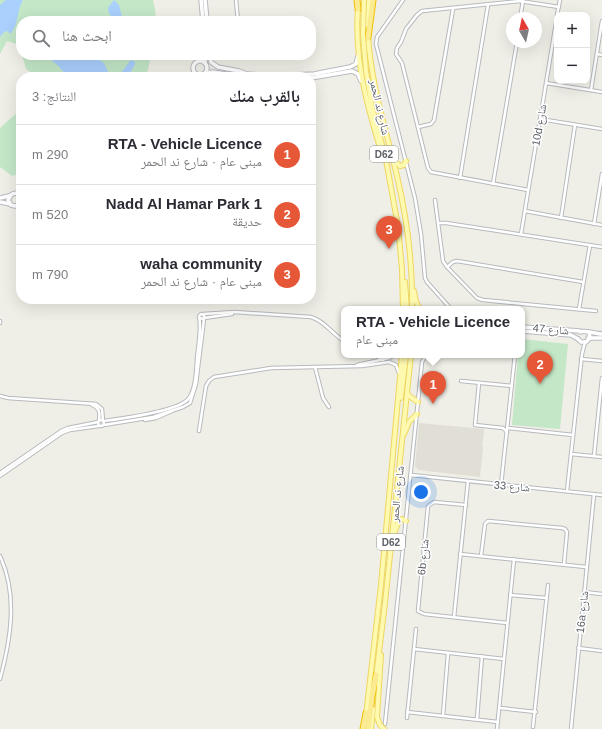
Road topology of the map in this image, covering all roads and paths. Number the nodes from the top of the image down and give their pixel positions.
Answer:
1 (200, 0) edge
2 (205, 0) edge
3 (236, 0) edge
4 (358, 0) edge
5 (364, 0) edge
6 (368, 0) edge
7 (373, 0) edge
8 (403, 0) edge
9 (560, 0) edge
10 (523, 1) junction
11 (488, 5) junction
12 (559, 7) junction
13 (358, 8) joint
14 (453, 8) junction
15 (521, 12) edge
16 (558, 12) edge
17 (202, 16) edge
18 (207, 16) edge
19 (238, 16) edge
20 (602, 22) edge
21 (554, 34) edge
22 (368, 38) junction
23 (358, 43) junction
24 (515, 48) edge
25 (596, 54) junction
26 (602, 55) edge
27 (210, 60) edge
28 (199, 61) joint
29 (205, 62) joint
30 (195, 72) edge
31 (205, 72) edge
32 (240, 72) edge
33 (333, 72) junction
34 (316, 73) edge
35 (316, 77) edge
36 (546, 83) junction
37 (363, 86) junction
38 (591, 90) junction
39 (602, 92) edge
40 (540, 119) junction
41 (575, 125) junction
42 (418, 127) junction
43 (602, 129) edge
44 (393, 159) junction
45 (386, 160) junction
46 (406, 161) junction
47 (602, 174) edge
48 (460, 178) junction
49 (493, 184) junction
50 (528, 190) junction
51 (16, 194) edge
52 (9, 196) junction
53 (0, 198) edge
54 (434, 200) dead end
55 (0, 202) edge
56 (10, 204) junction
57 (16, 206) edge
58 (525, 212) junction
59 (561, 218) junction
60 (438, 223) junction
61 (594, 224) junction
62 (602, 225) edge
63 (521, 234) junction
64 (590, 244) junction
65 (400, 246) junction
66 (602, 247) edge
67 (447, 267) junction
68 (411, 272) junction
69 (583, 282) junction
70 (403, 306) edge
71 (407, 306) edge
72 (412, 306) edge
73 (418, 306) edge
74 (448, 306) edge
75 (579, 309) junction
76 (596, 311) dead end
77 (244, 313) junction
78 (202, 314) junction
79 (199, 318) junction
80 (204, 318) junction
81 (525, 327) edge
82 (525, 331) edge
83 (580, 331) junction
84 (589, 332) junction
85 (602, 334) edge
86 (588, 338) junction
87 (602, 338) edge
88 (341, 339) edge
89 (579, 340) junction
90 (585, 342) junction
91 (582, 354) junction
92 (379, 358) edge
93 (389, 358) edge
94 (402, 358) edge
95 (406, 358) edge
96 (412, 358) edge
97 (424, 358) edge
98 (515, 358) edge
99 (581, 359) junction
100 (383, 361) junction
101 (602, 361) edge
102 (315, 367) junction
103 (602, 378) edge
104 (461, 381) dead end
105 (479, 383) junction
106 (512, 386) junction
107 (399, 389) junction
108 (406, 391) junction
109 (419, 395) junction
110 (0, 396) edge
111 (412, 398) junction
112 (601, 398) edge
113 (418, 402) junction
114 (88, 404) junction
115 (329, 407) dead end
116 (417, 414) junction
117 (99, 421) junction
118 (103, 422) junction
119 (508, 422) junction
120 (99, 426) junction
121 (498, 427) junction
122 (507, 428) junction
123 (199, 430) dead end
124 (507, 432) junction
125 (573, 435) junction
126 (402, 440) junction
127 (393, 448) junction
128 (571, 454) junction
129 (594, 456) junction
130 (602, 457) edge
131 (0, 473) edge
132 (411, 474) junction
133 (0, 476) edge
134 (468, 482) junction
135 (502, 485) junction
136 (567, 491) junction
137 (594, 494) junction
138 (602, 495) edge
139 (466, 505) junction
140 (406, 521) junction
141 (391, 542) junction
142 (460, 554) junction
143 (0, 556) edge
144 (481, 556) junction
145 (514, 559) junction
146 (564, 564) junction
147 (586, 567) junction
148 (548, 585) dead end
149 (584, 592) junction
150 (602, 594) edge
151 (510, 595) junction
152 (546, 598) junction
153 (454, 617) junction
154 (507, 623) junction
155 (416, 629) dead end
156 (380, 646) junction
157 (578, 648) junction
158 (414, 649) junction
159 (602, 651) edge
160 (448, 653) junction
161 (482, 656) junction
162 (504, 659) junction
163 (376, 676) junction
164 (0, 679) edge
165 (500, 708) junction
166 (408, 712) junction
167 (536, 712) junction
168 (366, 713) joint
169 (443, 716) junction
170 (407, 718) dead end
171 (476, 719) junction
172 (498, 722) junction
173 (384, 727) edge
174 (533, 727) dead end
175 (363, 729) edge
176 (368, 729) edge
177 (371, 729) edge
178 (497, 729) edge
179 (571, 729) edge

1 - 17 street
2 - 18 street
3 - 19 street
4 - 13 highway
5 - 45 main road, شارع ند الحمر / D62
6 - 22 main road, شارع ند الحمر / D62
7 - 22 highway
8 - 46 street
9 - 12 street, 10d شارع
10 - 11 street
10 - 12 street
10 - 15 street
11 - 14 street
11 - 48 street
12 - 16 street, 10d شارع
13 - 23 main road
14 - 42 street
14 - 42 street
20 - 25 street
21 - 36 street, 10d شارع
22 - 44 main road, شارع ند الحمر / D62
23 - 33 street
23 - 37 main road
24 - 49 street
25 - 26 street
25 - 38 street
27 - 32 street
28 - 29 street
28 - 30 street
29 - 31 street
33 - 34 street
33 - 35 street
33 - 37 street
36 - 38 street
36 - 40 street, 10d شارع
37 - 45 main road
38 - 39 street
40 - 41 street
40 - 50 street, 10d شارع
41 - 43 street
41 - 59 street
42 - 48 street
44 - 46 main road
44 - 68 main road, شارع ند الحمر / D62
45 - 65 main road, شارع ند الحمر / D62
46 - 74 street
47 - 61 street
48 - 49 street
49 - 50 street
50 - 58 street, 10d شارع
51 - 52 street
52 - 53 street
52 - 56 street
54 - 60 street
55 - 56 street
56 - 57 street
58 - 59 street
58 - 63 street, 10d شارع
59 - 61 street
60 - 63 street
60 - 67 street
61 - 62 street
63 - 64 street
64 - 66 street
64 - 69 street
65 - 70 main road, شارع ند الحمر / D62
65 - 71 main road
67 - 69 street
67 - 75 street
68 - 72 main road, شارع ند الحمر / D62
68 - 73 main road
69 - 75 street
75 - 76 street
77 - 78 street
77 - 80 street
77 - 88 street
78 - 79 street
78 - 80 street
79 - 80 street
79 - 118 street
80 - 118 street
81 - 83 street, شارع 47
82 - 89 street, شارع 47
83 - 84 street
83 - 89 street
84 - 85 street
84 - 86 street
86 - 87 street
86 - 90 street
89 - 90 street
89 - 91 street
90 - 91 street
91 - 99 street
92 - 100 street
93 - 100 street
94 - 107 main road, شارع ند الحمر / D62
95 - 127 main road
96 - 108 main road, شارع ند الحمر / D62
97 - 109 street, شارع ند الحمر
98 - 106 street
99 - 101 street
99 - 125 street
100 - 102 street
100 - 107 street
102 - 115 street
102 - 123 street
103 - 112 street
104 - 105 street
105 - 106 street
105 - 121 street
106 - 119 street
107 - 127 main road, شارع ند الحمر / D62
108 - 111 main road
108 - 126 main road, شارع ند الحمر / D62
109 - 111 main road
109 - 113 street, شارع ند الحمر
110 - 114 street
111 - 113 main road
112 - 129 street
113 - 116 street, شارع ند الحمر
114 - 117 street
114 - 118 street
116 - 126 main road
116 - 132 street, شارع ند الحمر
117 - 118 street
117 - 120 street
117 - 131 street
118 - 120 street
119 - 121 street
119 - 122 street
120 - 133 street
121 - 124 street
122 - 124 street
122 - 125 street
124 - 135 street
125 - 128 street
126 - 141 main road, شارع ند الحمر / D62
127 - 168 main road, شارع ند الحمر / D62
128 - 129 street
128 - 136 street
129 - 130 street
132 - 134 street, شارع 33
132 - 140 street, شارع ند الحمر
134 - 135 street, شارع 33
134 - 139 street
135 - 136 street, شارع 33
136 - 137 street, شارع 33
137 - 138 street, شارع 33
137 - 147 street, 16a شارع
139 - 142 street
139 - 153 street, 6b شارع
140 - 141 main road
140 - 173 street, شارع ند الحمر
141 - 156 main road, شارع ند الحمر / D62
142 - 144 street
142 - 153 street
143 - 164 street
144 - 145 street
144 - 146 street
145 - 146 street
145 - 151 street
146 - 147 street
147 - 149 street, 16a شارع
148 - 152 street
149 - 150 street
149 - 157 street, 16a شارع
151 - 152 street
151 - 154 street
152 - 167 street
153 - 154 street
154 - 162 street
155 - 158 street
156 - 163 main road, شارع ند الحمر / D62
156 - 173 main road
157 - 159 street
157 - 179 street, 16a شارع
158 - 160 street
158 - 166 street
160 - 161 street
160 - 169 street
161 - 162 street
161 - 171 street
162 - 165 street
163 - 176 highway
163 - 177 main road, شارع ند الحمر / D62
165 - 167 street
165 - 172 street
166 - 169 street
166 - 170 street
167 - 174 street
168 - 175 highway
169 - 171 street
171 - 172 street
172 - 178 street

